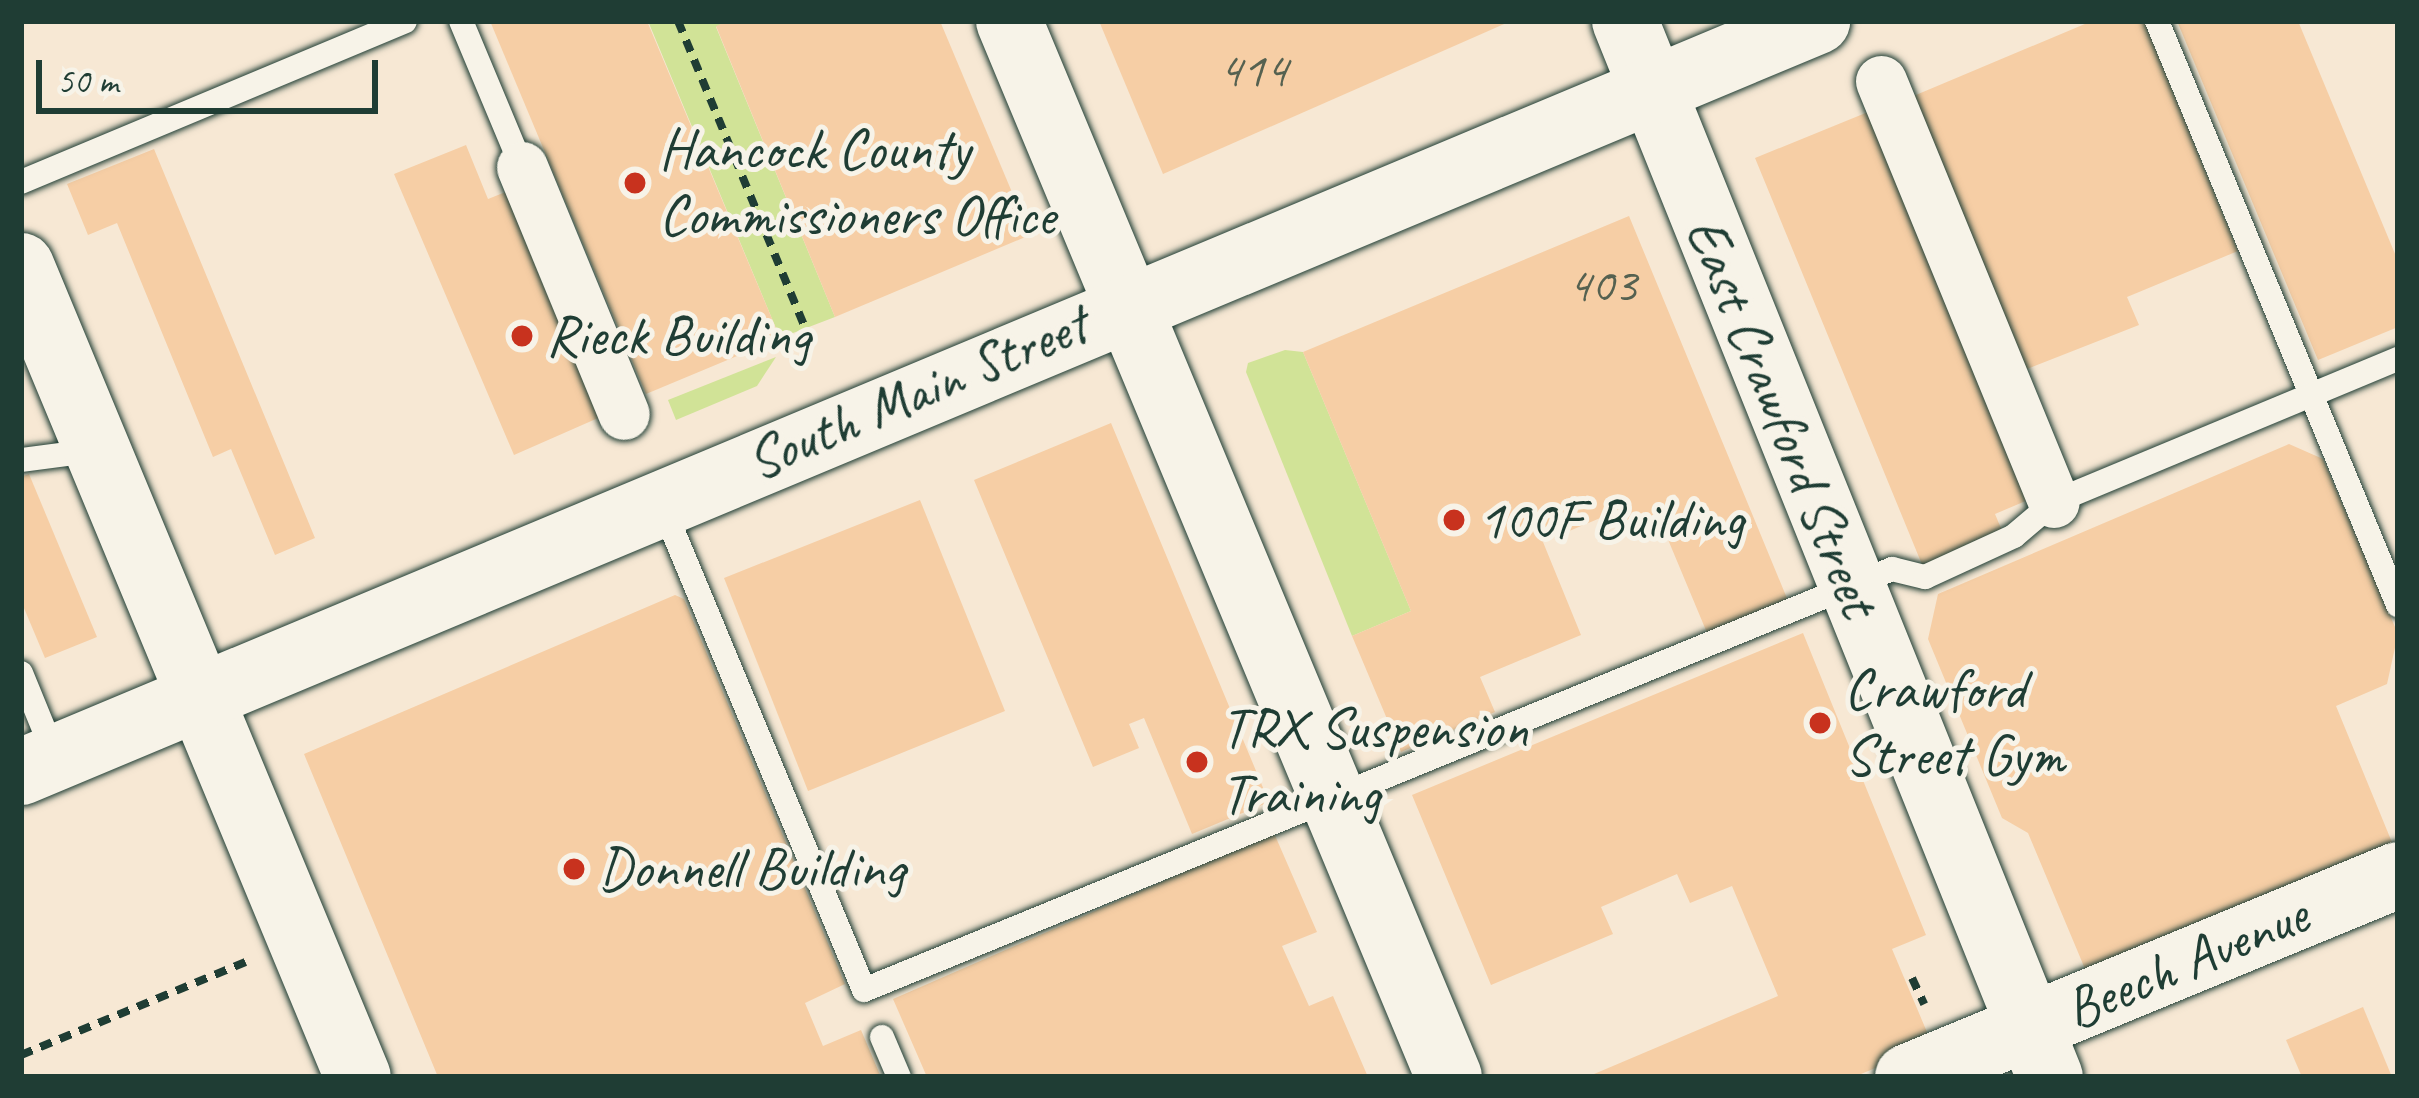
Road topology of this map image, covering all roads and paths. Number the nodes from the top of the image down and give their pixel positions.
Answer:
1 (405, 21) edge
2 (461, 21) edge
3 (678, 21) edge
4 (1010, 21) edge
5 (1625, 21) edge
6 (1816, 21) edge
7 (2157, 21) edge
8 (1881, 81) dead end
9 (1653, 88) junction
10 (522, 167) joint
11 (21, 182) edge
12 (21, 266) edge
13 (1128, 304) junction
14 (808, 335) dead end
15 (2398, 359) edge
16 (2312, 396) junction
17 (624, 414) dead end
18 (99, 451) junction
19 (21, 460) edge
20 (661, 502) junction
21 (2054, 502) junction
22 (1852, 586) junction
23 (2398, 605) edge
24 (21, 673) edge
25 (202, 695) junction
26 (38, 765) edge
27 (1334, 799) junction
28 (2398, 875) edge
29 (245, 962) dead end
30 (1912, 978) dead end
31 (1924, 1004) dead end
32 (882, 1037) dead end
33 (2040, 1052) edge
34 (21, 1055) edge
35 (358, 1077) edge
36 (899, 1077) edge
37 (1449, 1077) edge
38 (1908, 1077) edge

1 - 11 lane
2 - 10 lane
3 - 14 path
4 - 13 street
5 - 9 street, East Crawford Street
6 - 9 street, South Main Street
7 - 16 lane
8 - 21 street
9 - 13 street, South Main Street
9 - 22 street, East Crawford Street
10 - 17 street
12 - 18 street
13 - 20 street, South Main Street
13 - 27 street
15 - 16 lane
16 - 21 lane
16 - 23 lane
18 - 19 lane
18 - 25 street
20 - 25 street, South Main Street
20 - 27 lane
21 - 22 lane
22 - 27 lane
22 - 33 street, East Crawford Street
24 - 26 lane
25 - 26 street, South Main Street
25 - 35 street
27 - 37 street
28 - 33 street, Beech Avenue
29 - 34 path
30 - 31 path
32 - 36 lane
33 - 38 street, Beech Avenue

